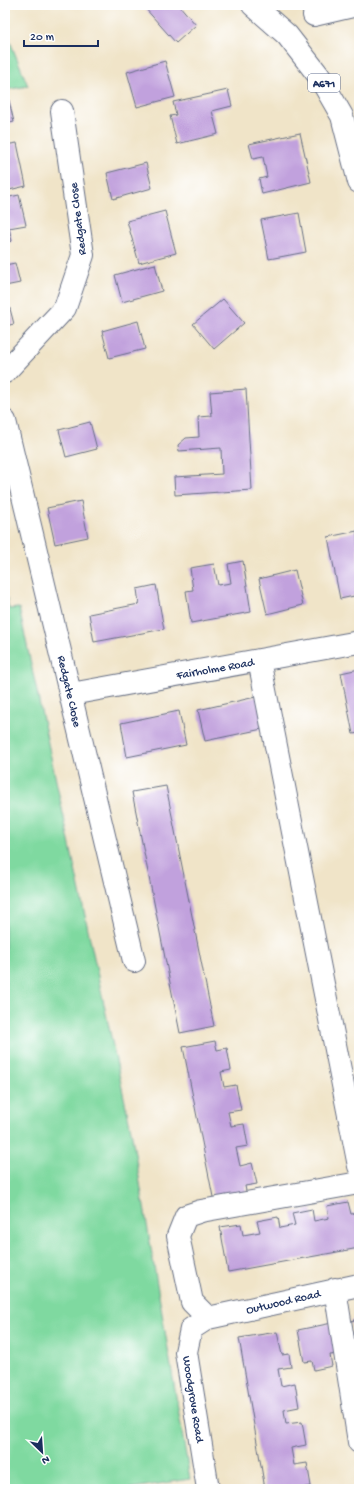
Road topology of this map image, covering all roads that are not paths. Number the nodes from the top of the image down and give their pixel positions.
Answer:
1 (253, 5) edge
2 (356, 5) edge
3 (314, 15) dead end
4 (62, 111) dead end
5 (359, 182) edge
6 (5, 372) edge
7 (5, 421) edge
8 (359, 642) edge
9 (259, 660) junction
10 (71, 694) junction
11 (134, 961) dead end
12 (359, 1166) edge
13 (359, 1182) edge
14 (359, 1285) edge
15 (335, 1289) junction
16 (208, 1318) junction
17 (355, 1394) edge
18 (359, 1442) edge
19 (208, 1489) edge

1 - 5 main road, A671
2 - 3 main road
4 - 6 main road, Redgate Close
7 - 10 main road, Redgate Close
8 - 9 main road, Fairholme Road
9 - 10 main road, Fairholme Road
9 - 12 main road
10 - 11 main road, Redgate Close
13 - 16 main road
14 - 15 main road, Outwood Road
15 - 16 main road, Outwood Road
15 - 17 main road
16 - 19 main road, Woodgrove Road
17 - 18 main road

